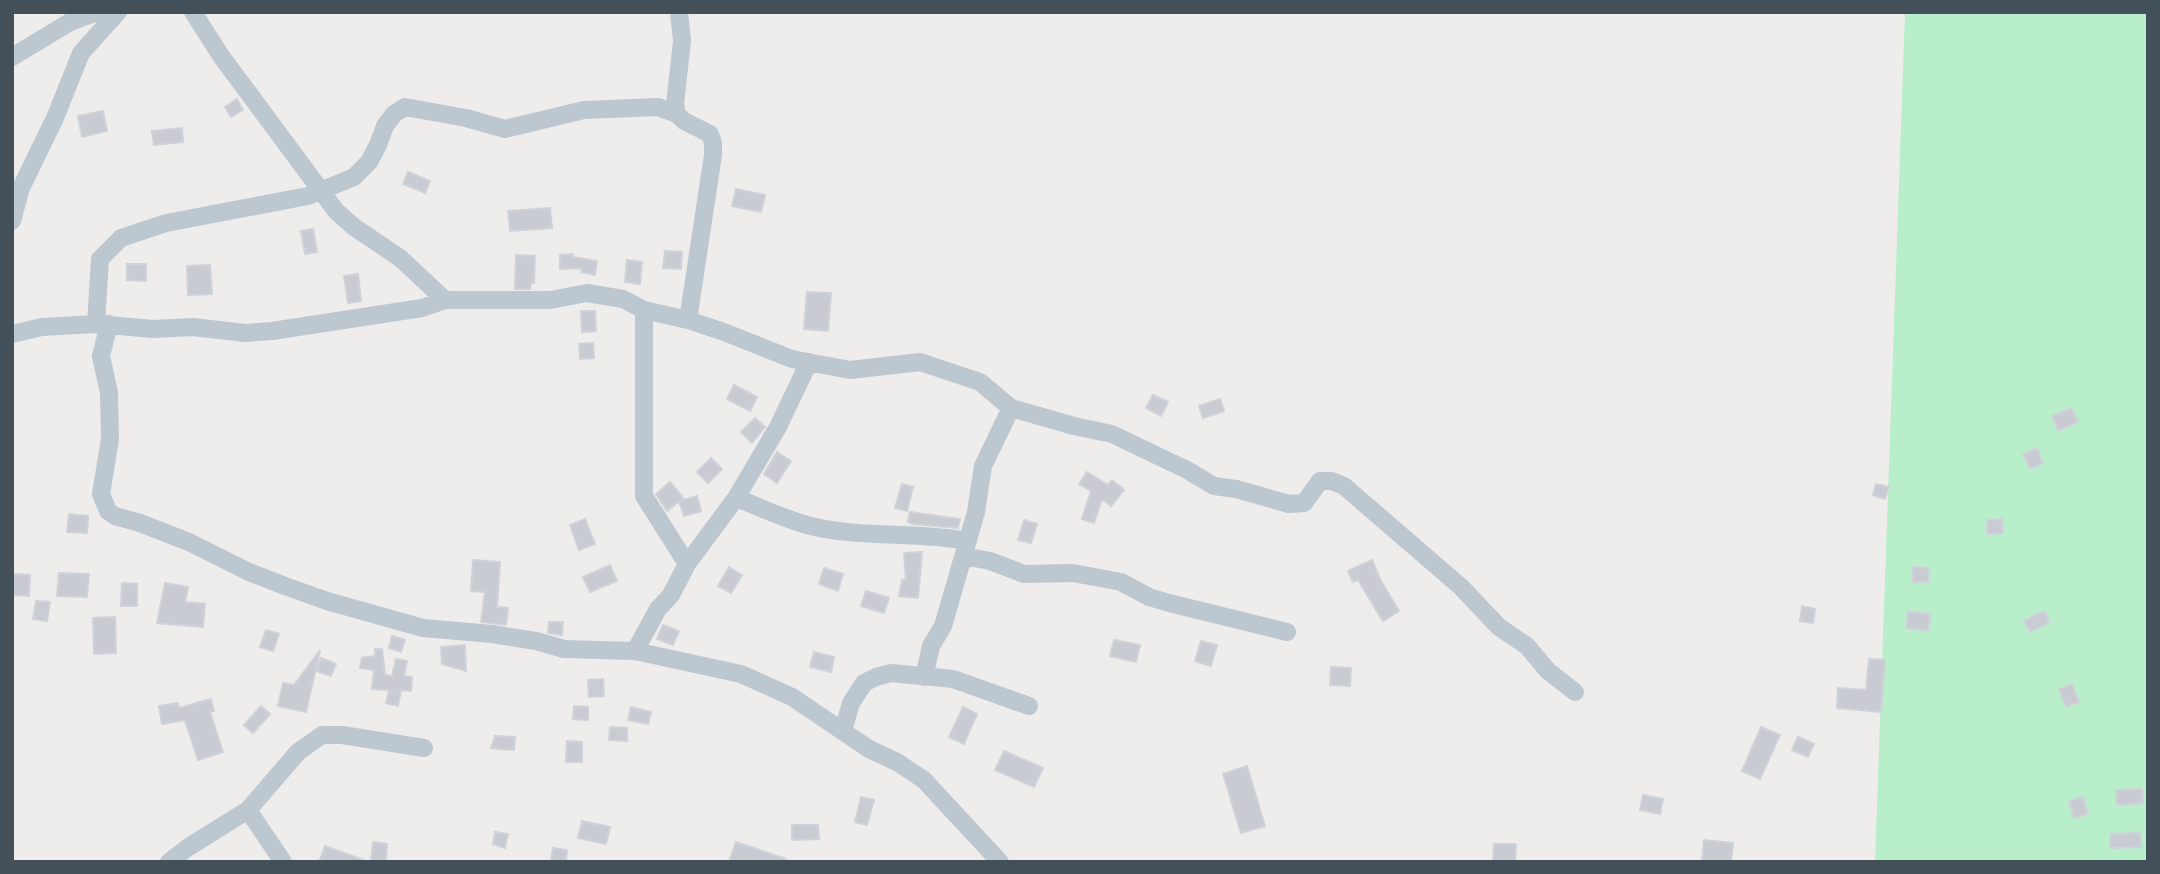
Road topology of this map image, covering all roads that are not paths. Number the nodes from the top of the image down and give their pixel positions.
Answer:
1 (97, 12) edge
2 (118, 12) edge
3 (194, 12) edge
4 (679, 12) edge
5 (63, 17) edge
6 (12, 57) edge
7 (677, 114) junction
8 (321, 192) junction
9 (12, 221) edge
10 (445, 300) junction
11 (644, 310) junction
12 (688, 320) junction
13 (103, 324) junction
14 (12, 334) edge
15 (809, 362) junction
16 (1011, 408) junction
17 (736, 498) junction
18 (966, 549) junction
19 (687, 564) junction
20 (1287, 632) dead end
21 (635, 651) junction
22 (924, 677) junction
23 (1575, 692) dead end
24 (1029, 706) dead end
25 (843, 731) junction
26 (424, 748) dead end
27 (247, 810) junction
28 (169, 862) edge
29 (283, 862) edge
30 (1000, 862) edge

1 - 5 street
2 - 9 street
3 - 8 street
4 - 7 street
5 - 6 street
7 - 8 street
7 - 12 street
8 - 10 street
8 - 13 street
10 - 11 street
10 - 13 street
11 - 12 street
11 - 19 street
12 - 15 street
13 - 14 street
13 - 21 street
15 - 16 street
15 - 17 street
16 - 18 street
16 - 23 street
17 - 18 street
17 - 19 street
18 - 20 street
18 - 22 street
19 - 21 street
21 - 25 street
22 - 24 street
22 - 25 street
25 - 30 street
26 - 27 street
27 - 28 street
27 - 29 street

